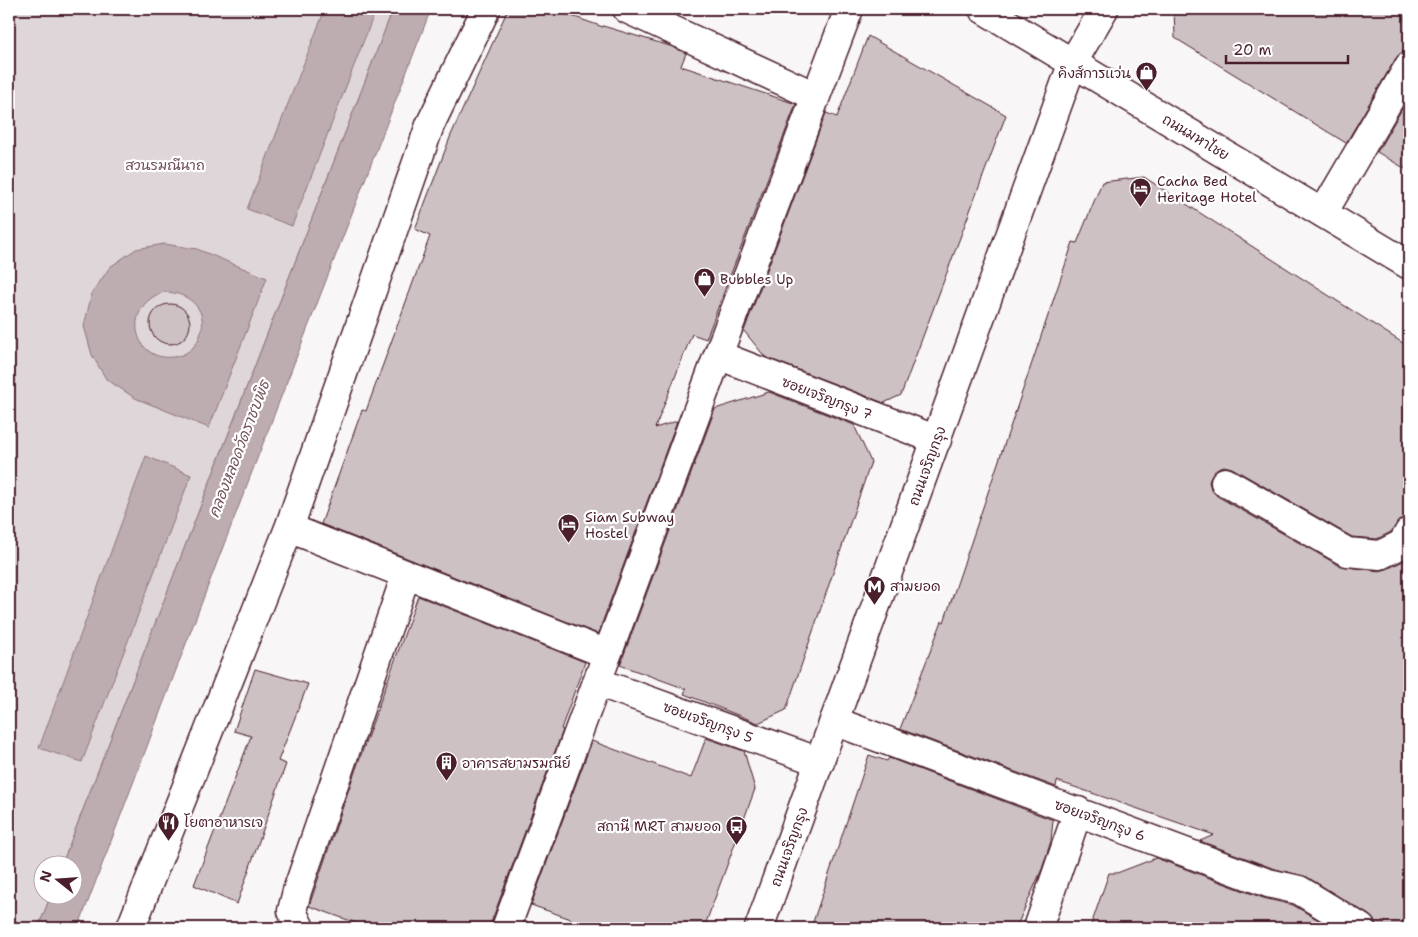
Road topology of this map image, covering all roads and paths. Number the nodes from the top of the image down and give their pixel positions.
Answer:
1 (486, 9) edge
2 (627, 9) edge
3 (849, 9) edge
4 (983, 9) edge
5 (1104, 9) edge
6 (1073, 62) junction
7 (1409, 66) edge
8 (815, 96) junction
9 (1323, 213) junction
10 (1409, 265) edge
11 (718, 355) junction
12 (937, 440) junction
13 (1225, 482) dead end
14 (288, 528) junction
15 (1409, 532) edge
16 (406, 575) junction
17 (608, 654) junction
18 (597, 682) junction
19 (834, 722) junction
20 (820, 762) junction
21 (1078, 811) junction
22 (132, 925) dead end
23 (300, 928) edge
24 (506, 928) edge
25 (760, 928) edge
26 (1038, 928) edge
27 (1361, 928) edge

1 - 14 main road
2 - 8 main road
3 - 8 main road
4 - 6 main road, ถนนมหาไชย
5 - 6 main road, ถนนเจริญกรุง
6 - 9 main road, ถนนมหาไชย
6 - 12 main road, ถนนเจริญกรุง
7 - 9 main road
8 - 11 main road
9 - 10 main road, ถนนมหาไชย
11 - 12 main road, ซอยเจริญกรุง 7
11 - 17 main road
12 - 19 main road, ถนนเจริญกรุง
13 - 15 main road
14 - 16 main road
14 - 22 main road
16 - 17 main road
16 - 23 main road
17 - 18 main road
18 - 20 main road, ซอยเจริญกรุง 5
18 - 24 main road
19 - 20 main road, ถนนเจริญกรุง
19 - 21 main road, ซอยเจริญกรุง 6
20 - 25 main road, ถนนเจริญกรุง
21 - 26 main road
21 - 27 main road, ซอยเจริญกรุง 6

